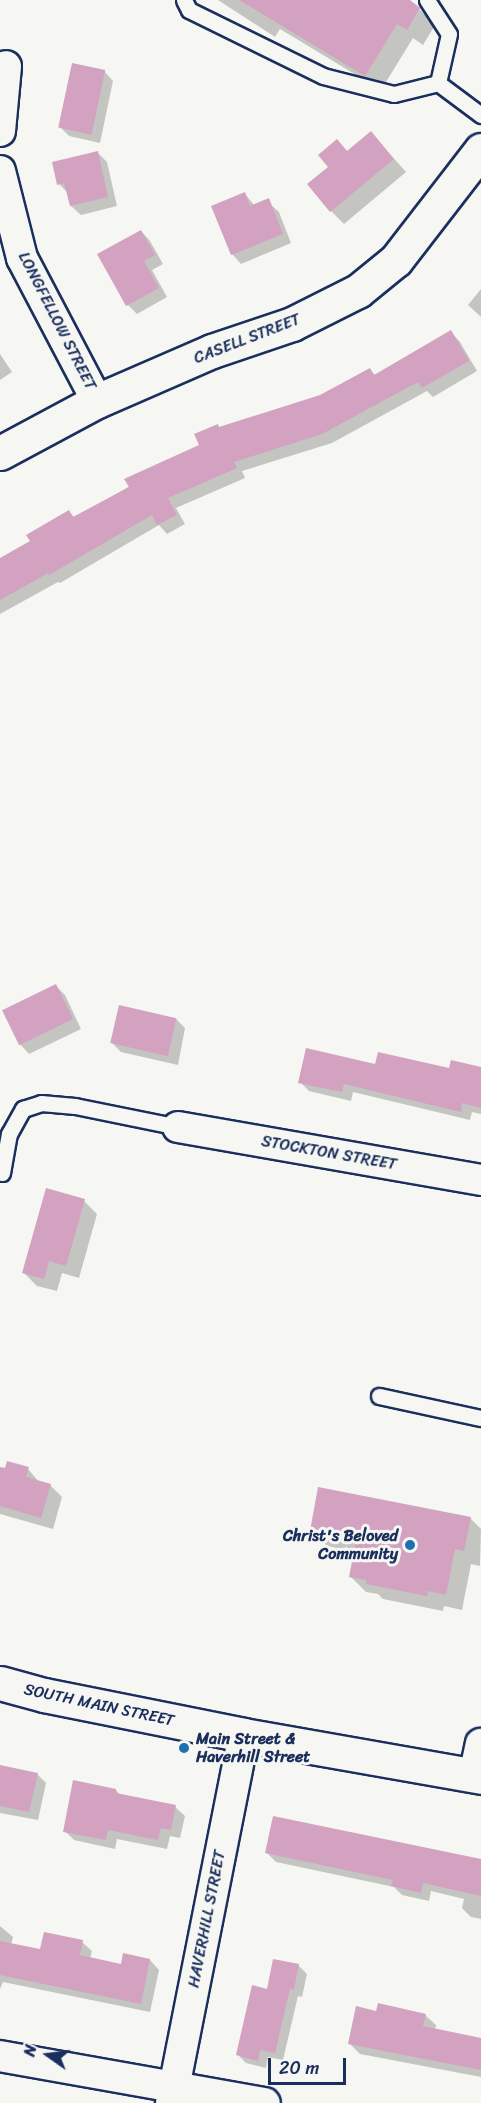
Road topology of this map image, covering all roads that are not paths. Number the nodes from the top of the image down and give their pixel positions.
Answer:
1 (184, 0) edge
2 (427, 0) edge
3 (6, 66) dead end
4 (438, 82) junction
5 (481, 116) edge
6 (0, 130) edge
7 (481, 150) edge
8 (0, 171) edge
9 (97, 400) junction
10 (0, 453) edge
11 (178, 1126) joint
12 (2, 1173) dead end
13 (481, 1180) edge
14 (379, 1396) dead end
15 (481, 1418) edge
16 (0, 1683) edge
17 (244, 1735) junction
18 (481, 1744) edge
19 (477, 1777) edge
20 (0, 2056) edge
21 (172, 2095) edge
22 (265, 2103) edge

1 - 4 lane
2 - 4 lane
3 - 6 street
4 - 5 lane
7 - 9 street, CASELL STREET
8 - 9 street, LONGFELLOW STREET
9 - 10 street, CASELL STREET
11 - 12 lane
11 - 13 street, STOCKTON STREET
14 - 15 lane
16 - 17 street, SOUTH MAIN STREET
17 - 19 street, SOUTH MAIN STREET
17 - 21 street, HAVERHILL STREET
18 - 19 street
20 - 21 street
21 - 22 street

